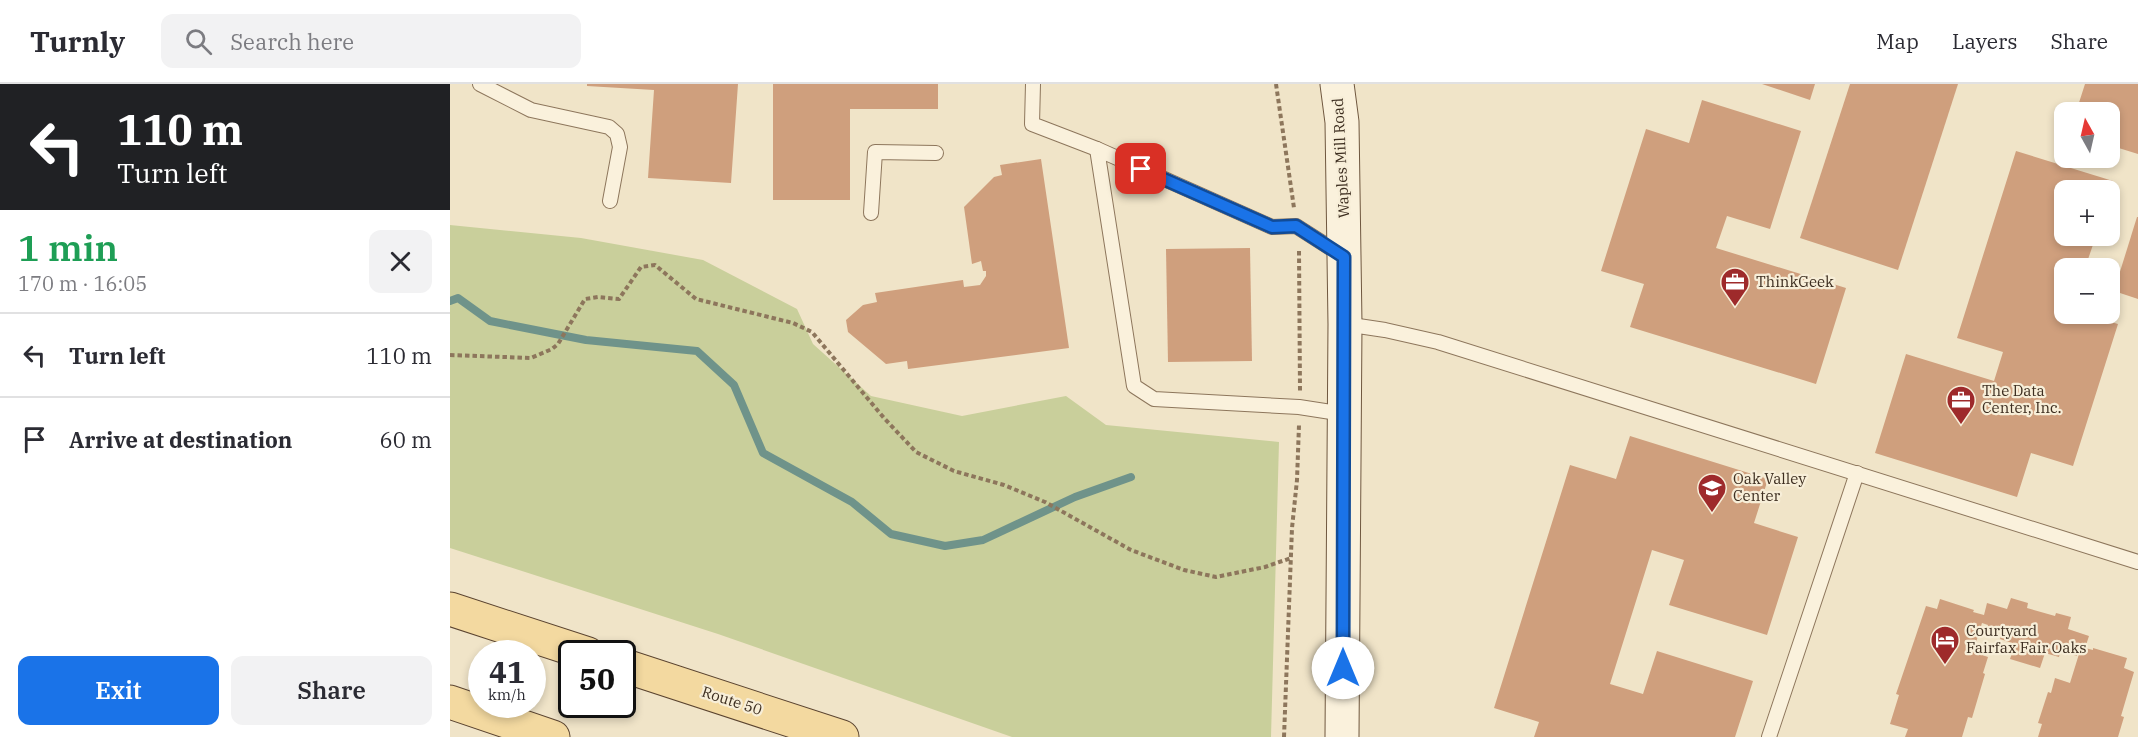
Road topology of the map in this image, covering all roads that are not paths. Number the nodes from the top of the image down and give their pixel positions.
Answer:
1 (480, 84) edge
2 (1033, 84) edge
3 (1337, 84) edge
4 (1098, 149) junction
5 (936, 153) dead end
6 (610, 201) dead end
7 (871, 213) dead end
8 (1344, 257) junction
9 (1345, 324) junction
10 (1344, 414) junction
11 (1857, 473) junction
12 (2138, 562) edge
13 (450, 609) edge
14 (558, 644) edge
15 (636, 670) edge
16 (450, 702) edge
17 (554, 737) edge
18 (842, 737) edge
19 (1342, 737) edge
20 (1769, 737) edge

1 - 6 lane
2 - 4 lane
3 - 8 main road, Waples Mill Road
4 - 8 lane
4 - 10 lane
5 - 7 lane
8 - 9 main road, Waples Mill Road
9 - 10 main road, Waples Mill Road
9 - 11 lane
10 - 19 main road, Waples Mill Road
11 - 12 lane
11 - 20 lane
13 - 14 main road
15 - 18 main road, Route 50
16 - 17 main road

